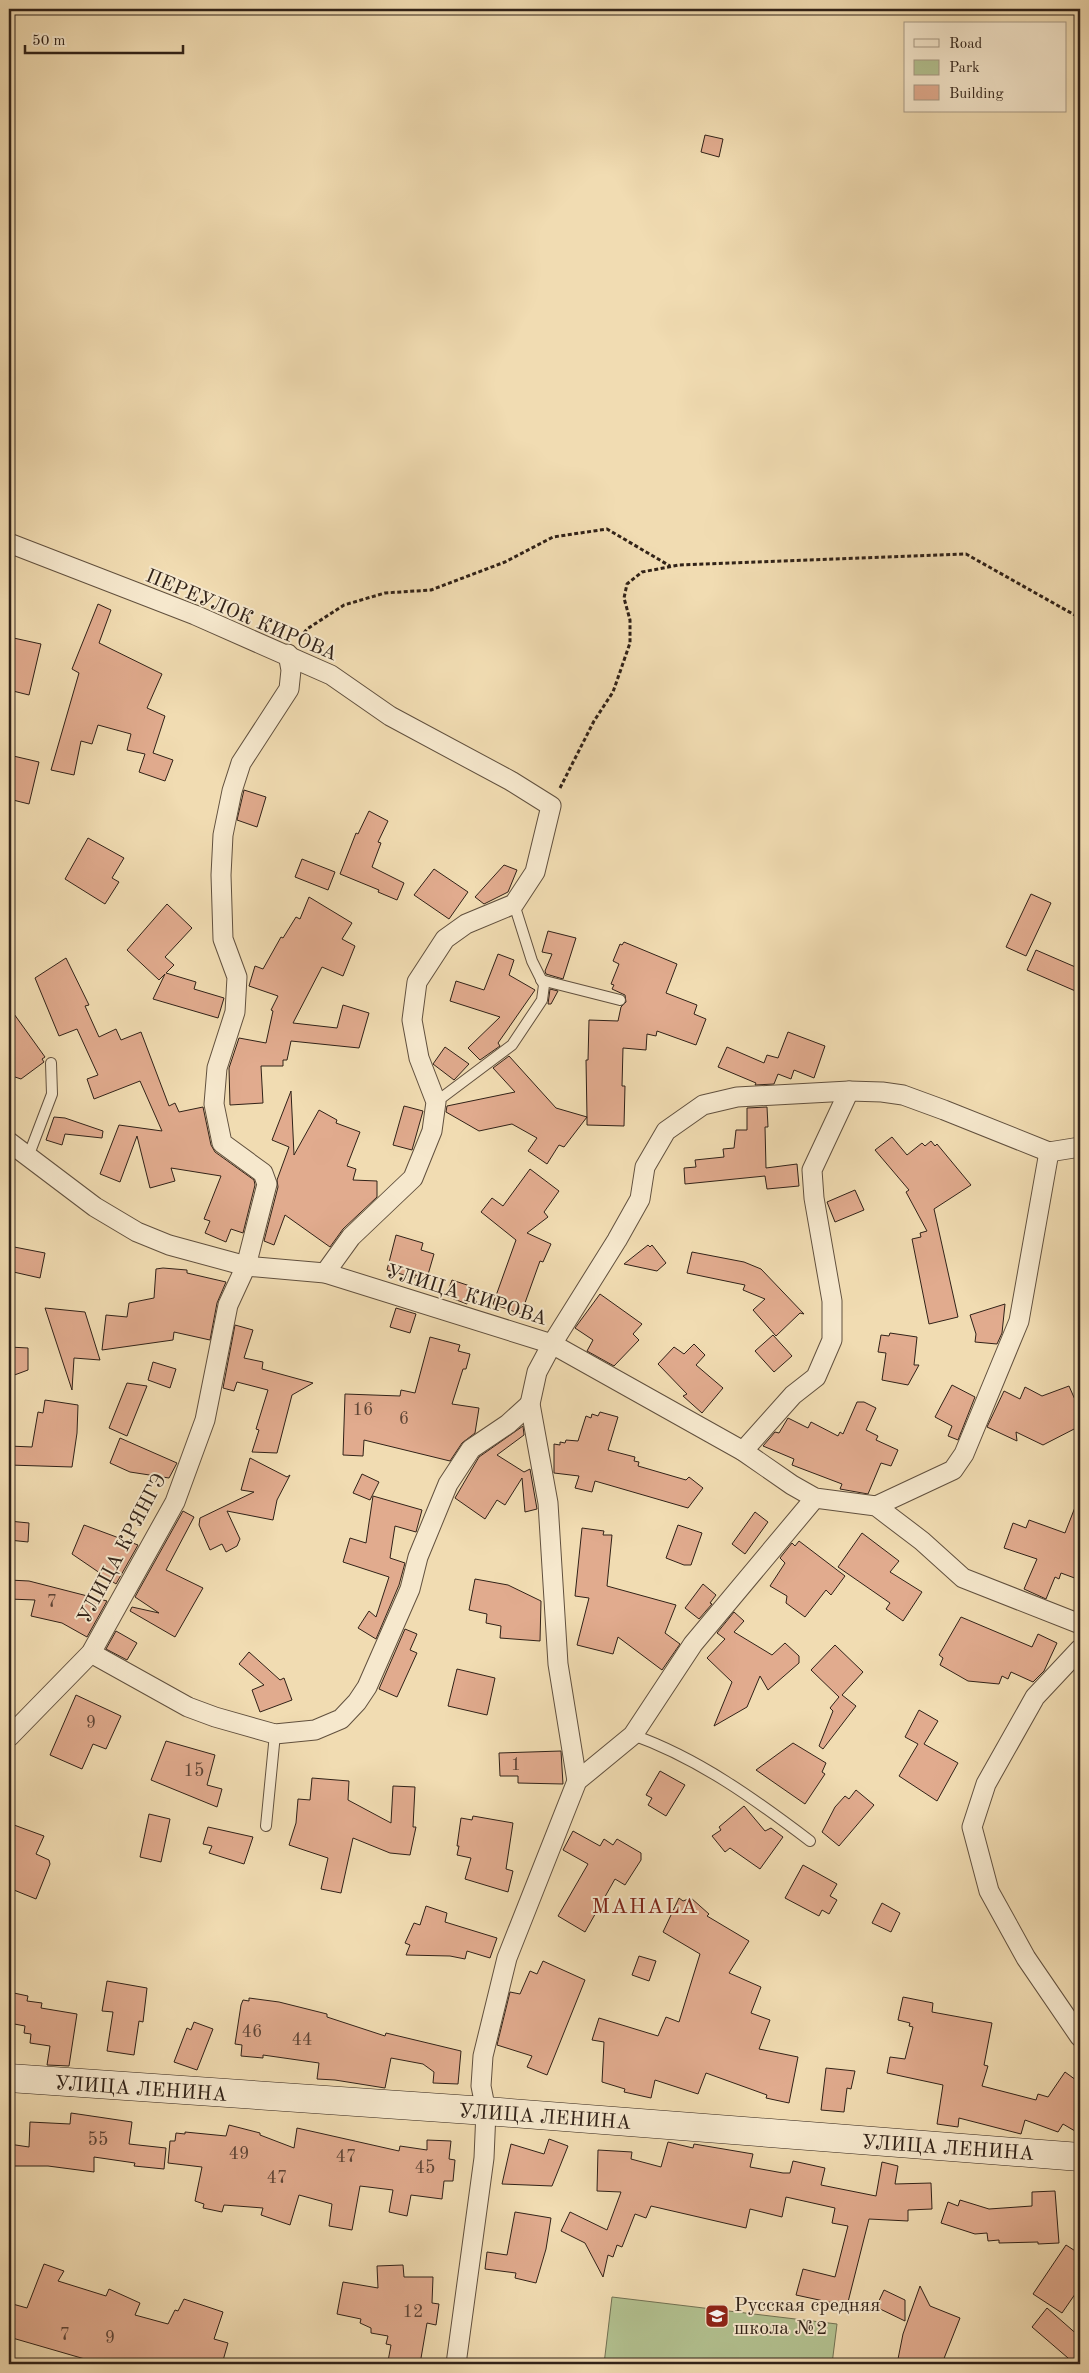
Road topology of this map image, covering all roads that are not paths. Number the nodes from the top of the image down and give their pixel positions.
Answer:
1 (9, 543) edge
2 (288, 654) junction
3 (514, 904) junction
4 (541, 980) junction
5 (620, 1000) dead end
6 (51, 1063) dead end
7 (849, 1090) junction
8 (436, 1102) junction
9 (9, 1142) edge
10 (1080, 1147) edge
11 (1049, 1152) junction
12 (28, 1157) junction
13 (246, 1266) junction
14 (325, 1274) junction
15 (552, 1344) junction
16 (530, 1404) junction
17 (743, 1451) junction
18 (815, 1498) junction
19 (876, 1506) junction
20 (1080, 1624) edge
21 (1080, 1649) edge
22 (91, 1653) junction
23 (275, 1734) junction
24 (633, 1735) junction
25 (9, 1737) edge
26 (577, 1781) junction
27 (266, 1826) dead end
28 (810, 1841) dead end
29 (1080, 2036) edge
30 (9, 2078) edge
31 (486, 2111) junction
32 (1080, 2157) edge
33 (456, 2364) edge

1 - 2 street, ПЕРЕУЛОК КИРОВА
2 - 3 street, ПЕРЕУЛОК КИРОВА
2 - 13 street, УЛИЦА КРЯНГЭ
3 - 4 lane
3 - 8 street
4 - 5 lane
4 - 8 lane
6 - 12 lane
7 - 11 street, УЛИЦА КИРОВА
7 - 15 street, УЛИЦА КИРОВА
7 - 17 street
8 - 14 street
9 - 12 street, УЛИЦА КИРОВА
10 - 11 street
11 - 19 street
12 - 13 street, УЛИЦА КИРОВА
13 - 14 street, УЛИЦА КИРОВА
13 - 22 street, УЛИЦА КРЯНГЭ
14 - 15 street, УЛИЦА КИРОВА
15 - 16 street
15 - 17 street
16 - 23 street
16 - 26 street
17 - 18 street
18 - 19 street
18 - 24 street
19 - 20 street
21 - 29 street
22 - 23 street
22 - 25 street, УЛИЦА КРЯНГЭ
23 - 27 lane
24 - 26 street
24 - 28 lane
26 - 31 street
30 - 31 street, УЛИЦА ЛЕНИНА
31 - 32 street, УЛИЦА ЛЕНИНА
31 - 33 street

